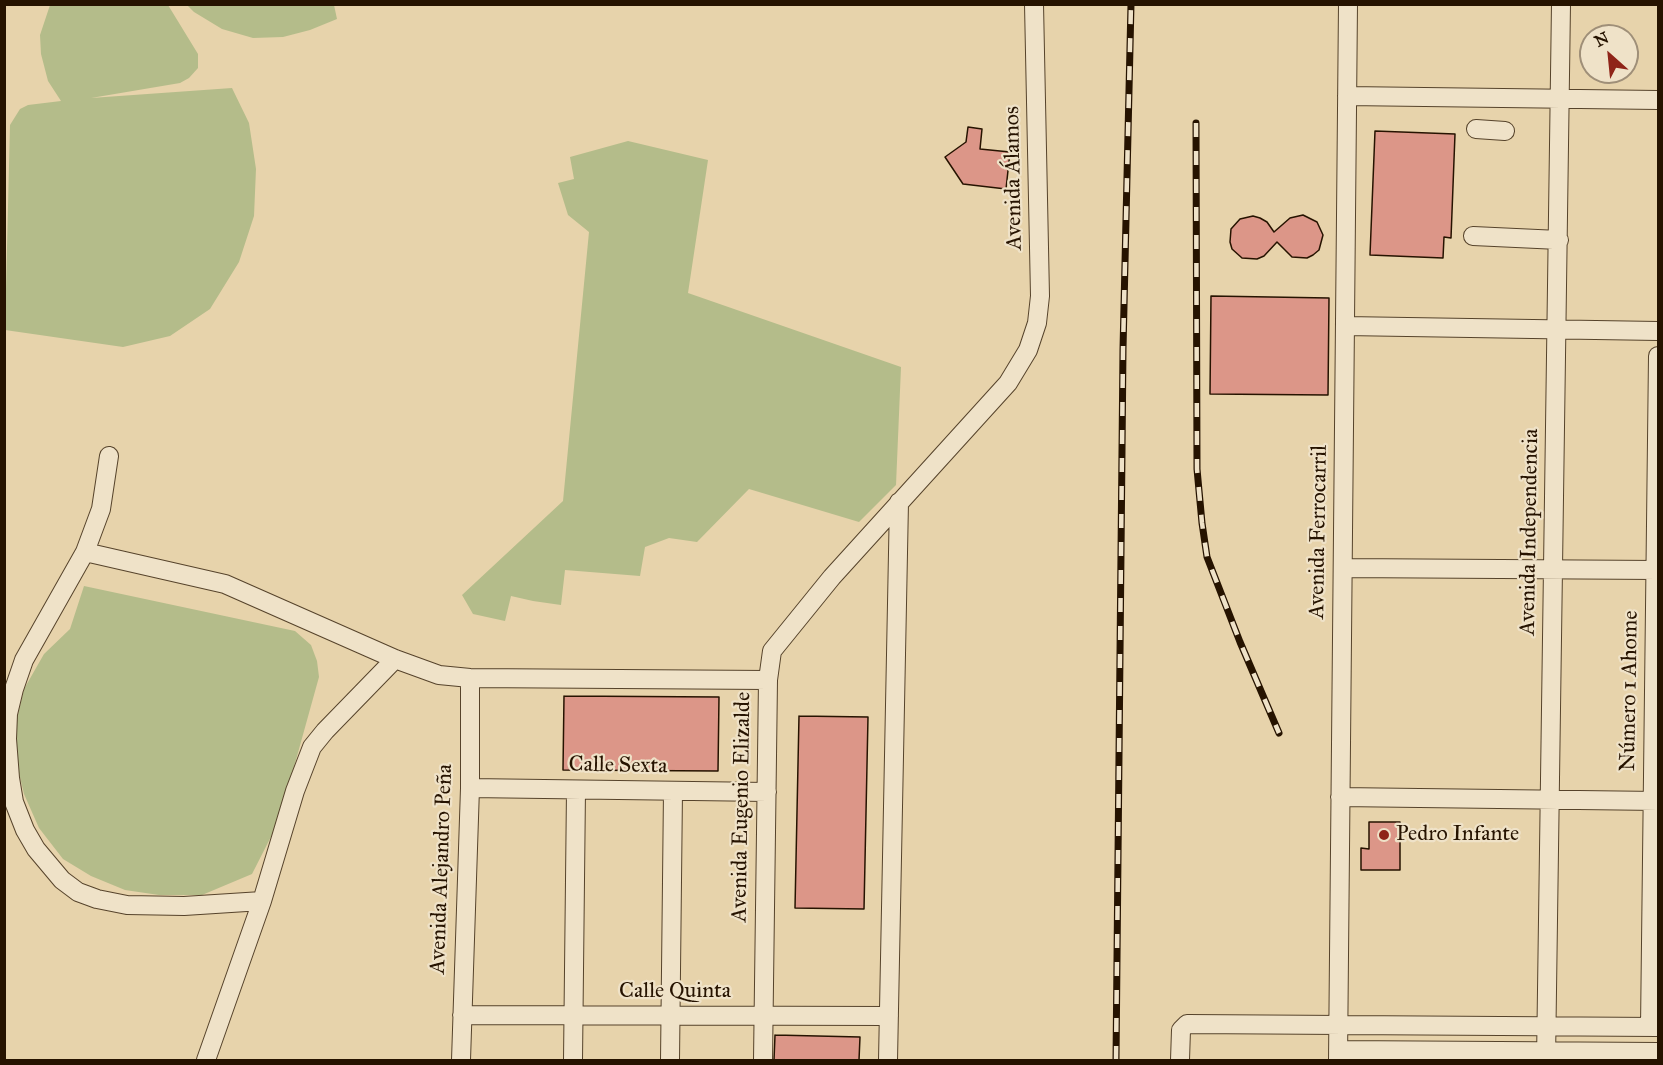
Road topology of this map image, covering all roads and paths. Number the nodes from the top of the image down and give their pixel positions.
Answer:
1 (1034, 4) edge
2 (1348, 4) edge
3 (1561, 4) edge
4 (1347, 96) junction
5 (1561, 99) junction
6 (1659, 100) edge
7 (1476, 129) dead end
8 (1505, 130) dead end
9 (1473, 236) dead end
10 (1559, 240) junction
11 (1345, 326) junction
12 (1557, 331) junction
13 (1659, 331) edge
14 (1659, 356) edge
15 (110, 456) dead end
16 (899, 502) junction
17 (85, 552) junction
18 (1343, 568) junction
19 (1554, 570) junction
20 (1657, 570) edge
21 (395, 659) junction
22 (470, 678) junction
23 (768, 680) junction
24 (470, 788) junction
25 (576, 790) junction
26 (674, 791) junction
27 (767, 792) junction
28 (1340, 797) junction
29 (1550, 800) junction
30 (1655, 801) edge
31 (262, 901) junction
32 (462, 1015) junction
33 (574, 1016) junction
34 (670, 1016) junction
35 (764, 1016) junction
36 (889, 1016) junction
37 (1338, 1025) junction
38 (1547, 1026) junction
39 (1654, 1027) edge
40 (1338, 1055) edge
41 (1653, 1055) edge
42 (1546, 1056) edge
43 (206, 1060) edge
44 (461, 1060) edge
45 (573, 1060) edge
46 (670, 1060) edge
47 (763, 1060) edge
48 (888, 1060) edge
49 (1180, 1060) edge

1 - 16 street, Avenida Álamos
2 - 4 street, Avenida Ferrocarril
3 - 5 street, Avenida Independencia
4 - 5 street
4 - 11 street, Avenida Ferrocarril
5 - 6 street
5 - 10 street, Avenida Independencia
7 - 8 street
9 - 10 street
10 - 12 street, Avenida Independencia
11 - 12 street
11 - 18 street, Avenida Ferrocarril
12 - 13 street
12 - 19 street, Avenida Independencia
14 - 20 street, Número 1 Ahome
15 - 17 street
16 - 23 street, Avenida Eugenio Elizalde
16 - 36 street
17 - 21 street
17 - 31 street
18 - 19 street
18 - 28 street, Avenida Ferrocarril
19 - 20 street
19 - 29 street, Avenida Independencia
20 - 30 street, Número 1 Ahome
21 - 22 street
21 - 31 street
22 - 23 street
22 - 24 street, Avenida Alejandro Peña
23 - 27 street, Avenida Eugenio Elizalde
24 - 25 street, Calle Sexta
24 - 32 street, Avenida Alejandro Peña
25 - 26 street, Calle Sexta
25 - 33 street
26 - 27 street, Calle Sexta
26 - 34 street
27 - 35 street, Avenida Eugenio Elizalde
28 - 29 street
28 - 37 street, Avenida Ferrocarril
29 - 30 street
29 - 38 street, Avenida Independencia
30 - 39 street, Número 1 Ahome
31 - 43 street
32 - 33 street, Calle Quinta
32 - 44 street, Avenida Alejandro Peña
33 - 34 street, Calle Quinta
33 - 45 street
34 - 35 street, Calle Quinta
34 - 46 street
35 - 36 street, Calle Quinta
35 - 47 street, Avenida Eugenio Elizalde
36 - 48 street
37 - 38 street
37 - 40 street, Avenida Ferrocarril
37 - 49 street
38 - 39 street
38 - 42 street, Avenida Independencia
40 - 42 street
41 - 42 street

